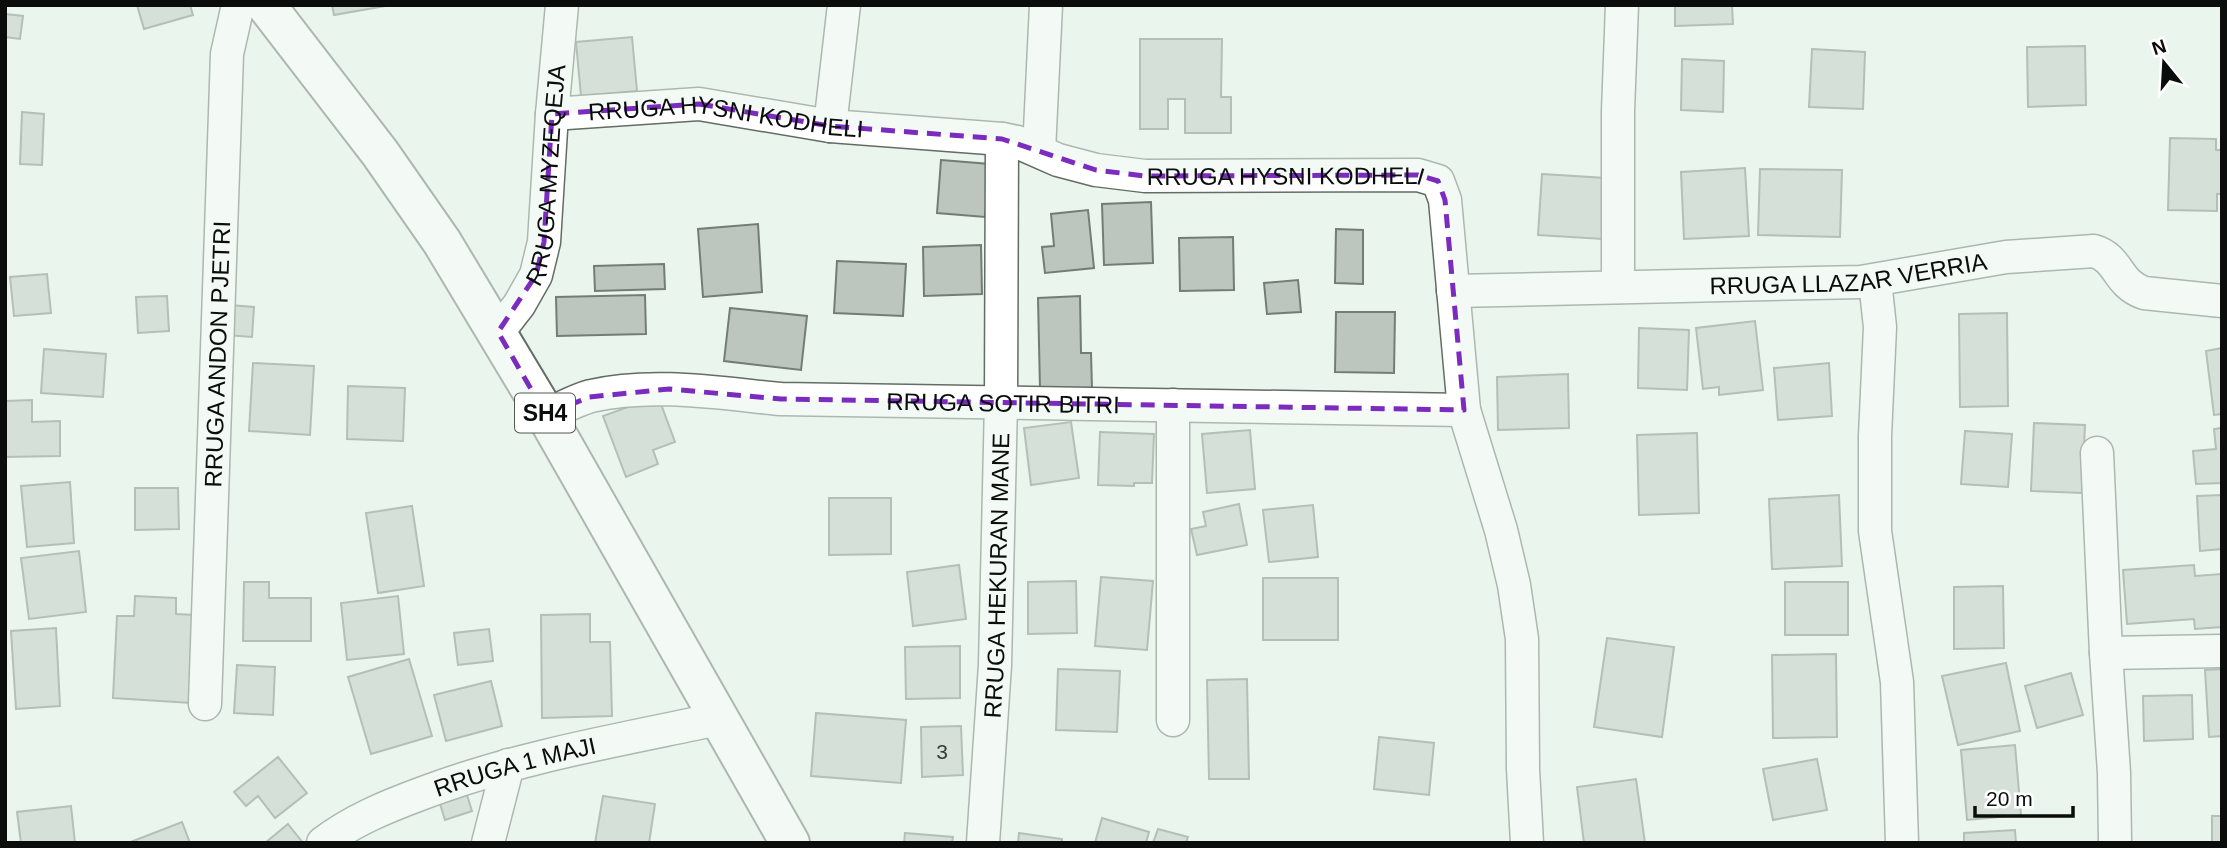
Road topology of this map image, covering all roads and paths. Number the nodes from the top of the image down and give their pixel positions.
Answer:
1 (237, 5) edge
2 (266, 5) edge
3 (562, 5) edge
4 (844, 5) edge
5 (1046, 5) edge
6 (1622, 5) edge
7 (552, 114) junction
8 (830, 126) junction
9 (1002, 139) junction
10 (1039, 152) junction
11 (1875, 281) junction
12 (1618, 287) junction
13 (1453, 291) junction
14 (2222, 301) edge
15 (498, 332) junction
16 (1001, 402) junction
17 (1173, 405) junction
18 (1464, 410) junction
19 (546, 415) junction
20 (2097, 453) dead end
21 (2222, 651) edge
22 (2106, 653) junction
23 (205, 704) dead end
24 (718, 719) junction
25 (1173, 720) dead end
26 (508, 765) junction
27 (323, 843) edge
28 (488, 843) edge
29 (790, 843) edge
30 (983, 843) edge
31 (1527, 843) edge
32 (1902, 843) edge
33 (2115, 843) edge

1 - 23 street, RRUGA ANDON PJETRI
2 - 15 main road, SH4
3 - 7 street, RRUGA MYZEQEJA
4 - 8 street
5 - 10 street
6 - 12 street
7 - 8 street, RRUGA HYSNI KODHELI
7 - 15 street, RRUGA MYZEQEJA
8 - 9 street, RRUGA HYSNI KODHELI
9 - 10 street, RRUGA HYSNI KODHELI
9 - 16 street, RRUGA HEKURAN MANE
10 - 13 street, RRUGA HYSNI KODHELI
11 - 12 street, RRUGA LLAZAR VERRIA
11 - 14 street, RRUGA LLAZAR VERRIA
11 - 32 street
12 - 13 street, RRUGA LLAZAR VERRIA
13 - 18 street, RRUGA HYSNI KODHELI
15 - 19 main road, SH4
16 - 17 street, RRUGA SOTIR BITRI
16 - 19 street, RRUGA SOTIR BITRI
16 - 30 street, RRUGA HEKURAN MANE
17 - 18 street, RRUGA SOTIR BITRI
17 - 25 street
18 - 31 street, RRUGA HYSNI KODHELI
19 - 24 main road, SH4
20 - 22 street
21 - 22 street
22 - 33 street
24 - 26 street, RRUGA 1 MAJI
24 - 29 main road, SH4
26 - 27 street, RRUGA 1 MAJI
26 - 28 street

